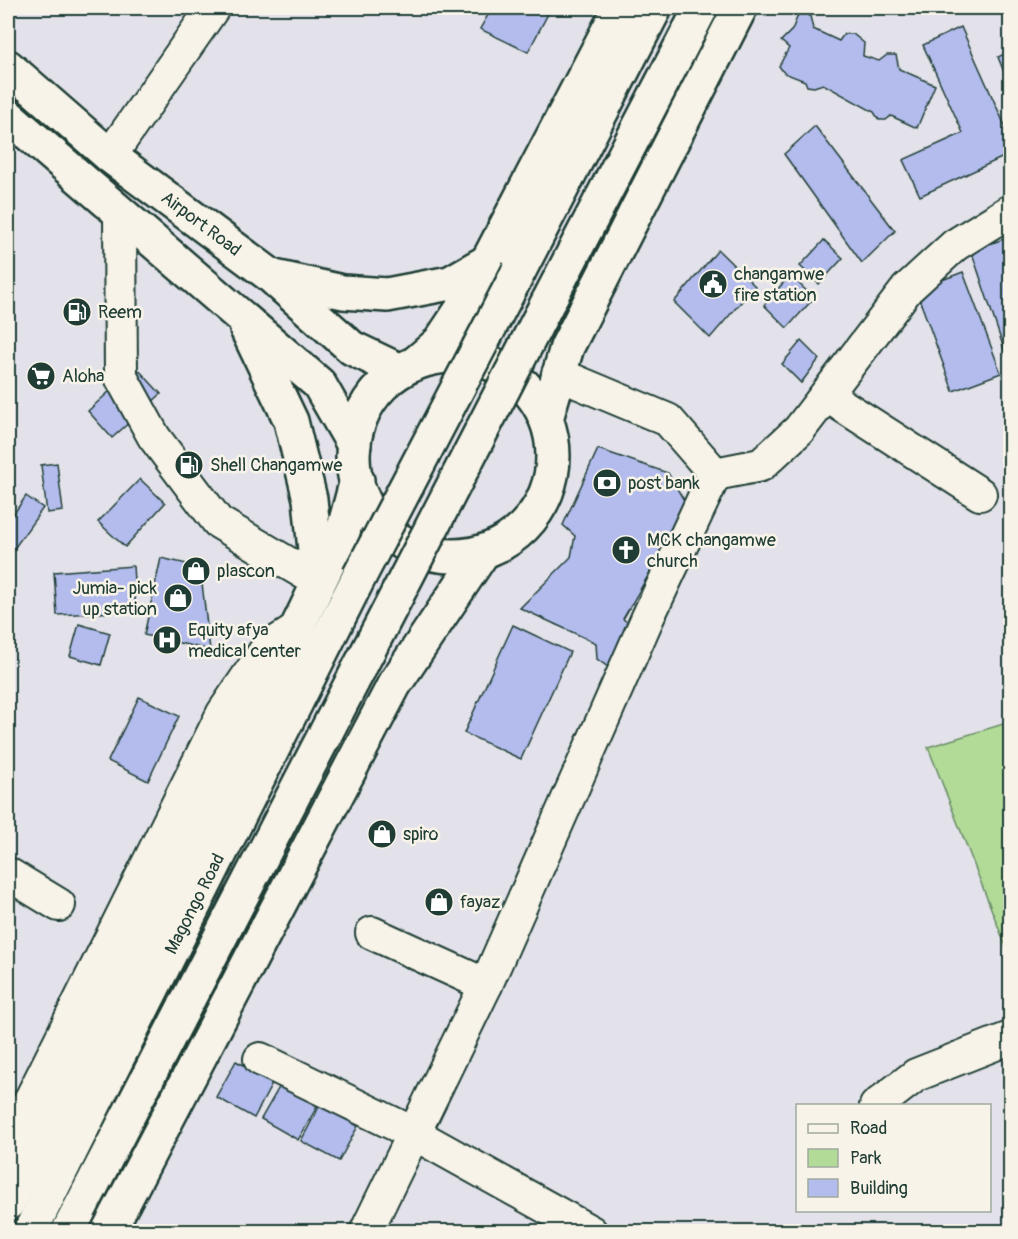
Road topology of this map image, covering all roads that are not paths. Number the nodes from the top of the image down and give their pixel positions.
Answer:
1 (213, 8) edge
2 (620, 8) edge
3 (655, 8) edge
4 (701, 8) edge
5 (740, 8) edge
6 (8, 67) edge
7 (8, 116) edge
8 (110, 156) junction
9 (1011, 211) edge
10 (120, 214) junction
11 (491, 259) junction
12 (270, 275) junction
13 (242, 318) junction
14 (408, 366) junction
15 (558, 374) junction
16 (826, 395) junction
17 (546, 419) junction
18 (354, 445) junction
19 (715, 474) junction
20 (357, 480) junction
21 (980, 494) dead end
22 (483, 552) junction
23 (318, 581) junction
24 (296, 630) junction
25 (8, 874) edge
26 (59, 905) dead end
27 (372, 933) dead end
28 (486, 985) junction
29 (1011, 1038) edge
30 (260, 1059) dead end
31 (879, 1104) edge
32 (413, 1133) junction
33 (8, 1145) edge
34 (8, 1203) edge
35 (557, 1224) edge
36 (30, 1232) edge
37 (68, 1232) edge
38 (108, 1232) edge
39 (366, 1232) edge
40 (591, 1232) edge

1 - 8 street
2 - 11 main road
3 - 36 main road, Magongo Road, bridge
4 - 37 main road, bridge
5 - 15 main road
6 - 8 main road, Airport Road
7 - 10 main road
8 - 12 main road, Airport Road
9 - 16 street
10 - 13 main road
10 - 23 street
11 - 12 main road
11 - 14 main road
12 - 14 main road, Airport Road
13 - 18 main road
13 - 23 main road
14 - 17 main road
14 - 18 main road
15 - 17 main road
15 - 19 street
16 - 19 street
16 - 21 street
17 - 22 main road
18 - 20 main road
19 - 28 street
20 - 22 main road
20 - 23 main road
22 - 38 main road
23 - 24 main road
24 - 33 street
24 - 34 main road
25 - 26 street
27 - 28 street
28 - 32 street
29 - 31 street
30 - 32 street
32 - 35 street
32 - 39 street
35 - 40 street

